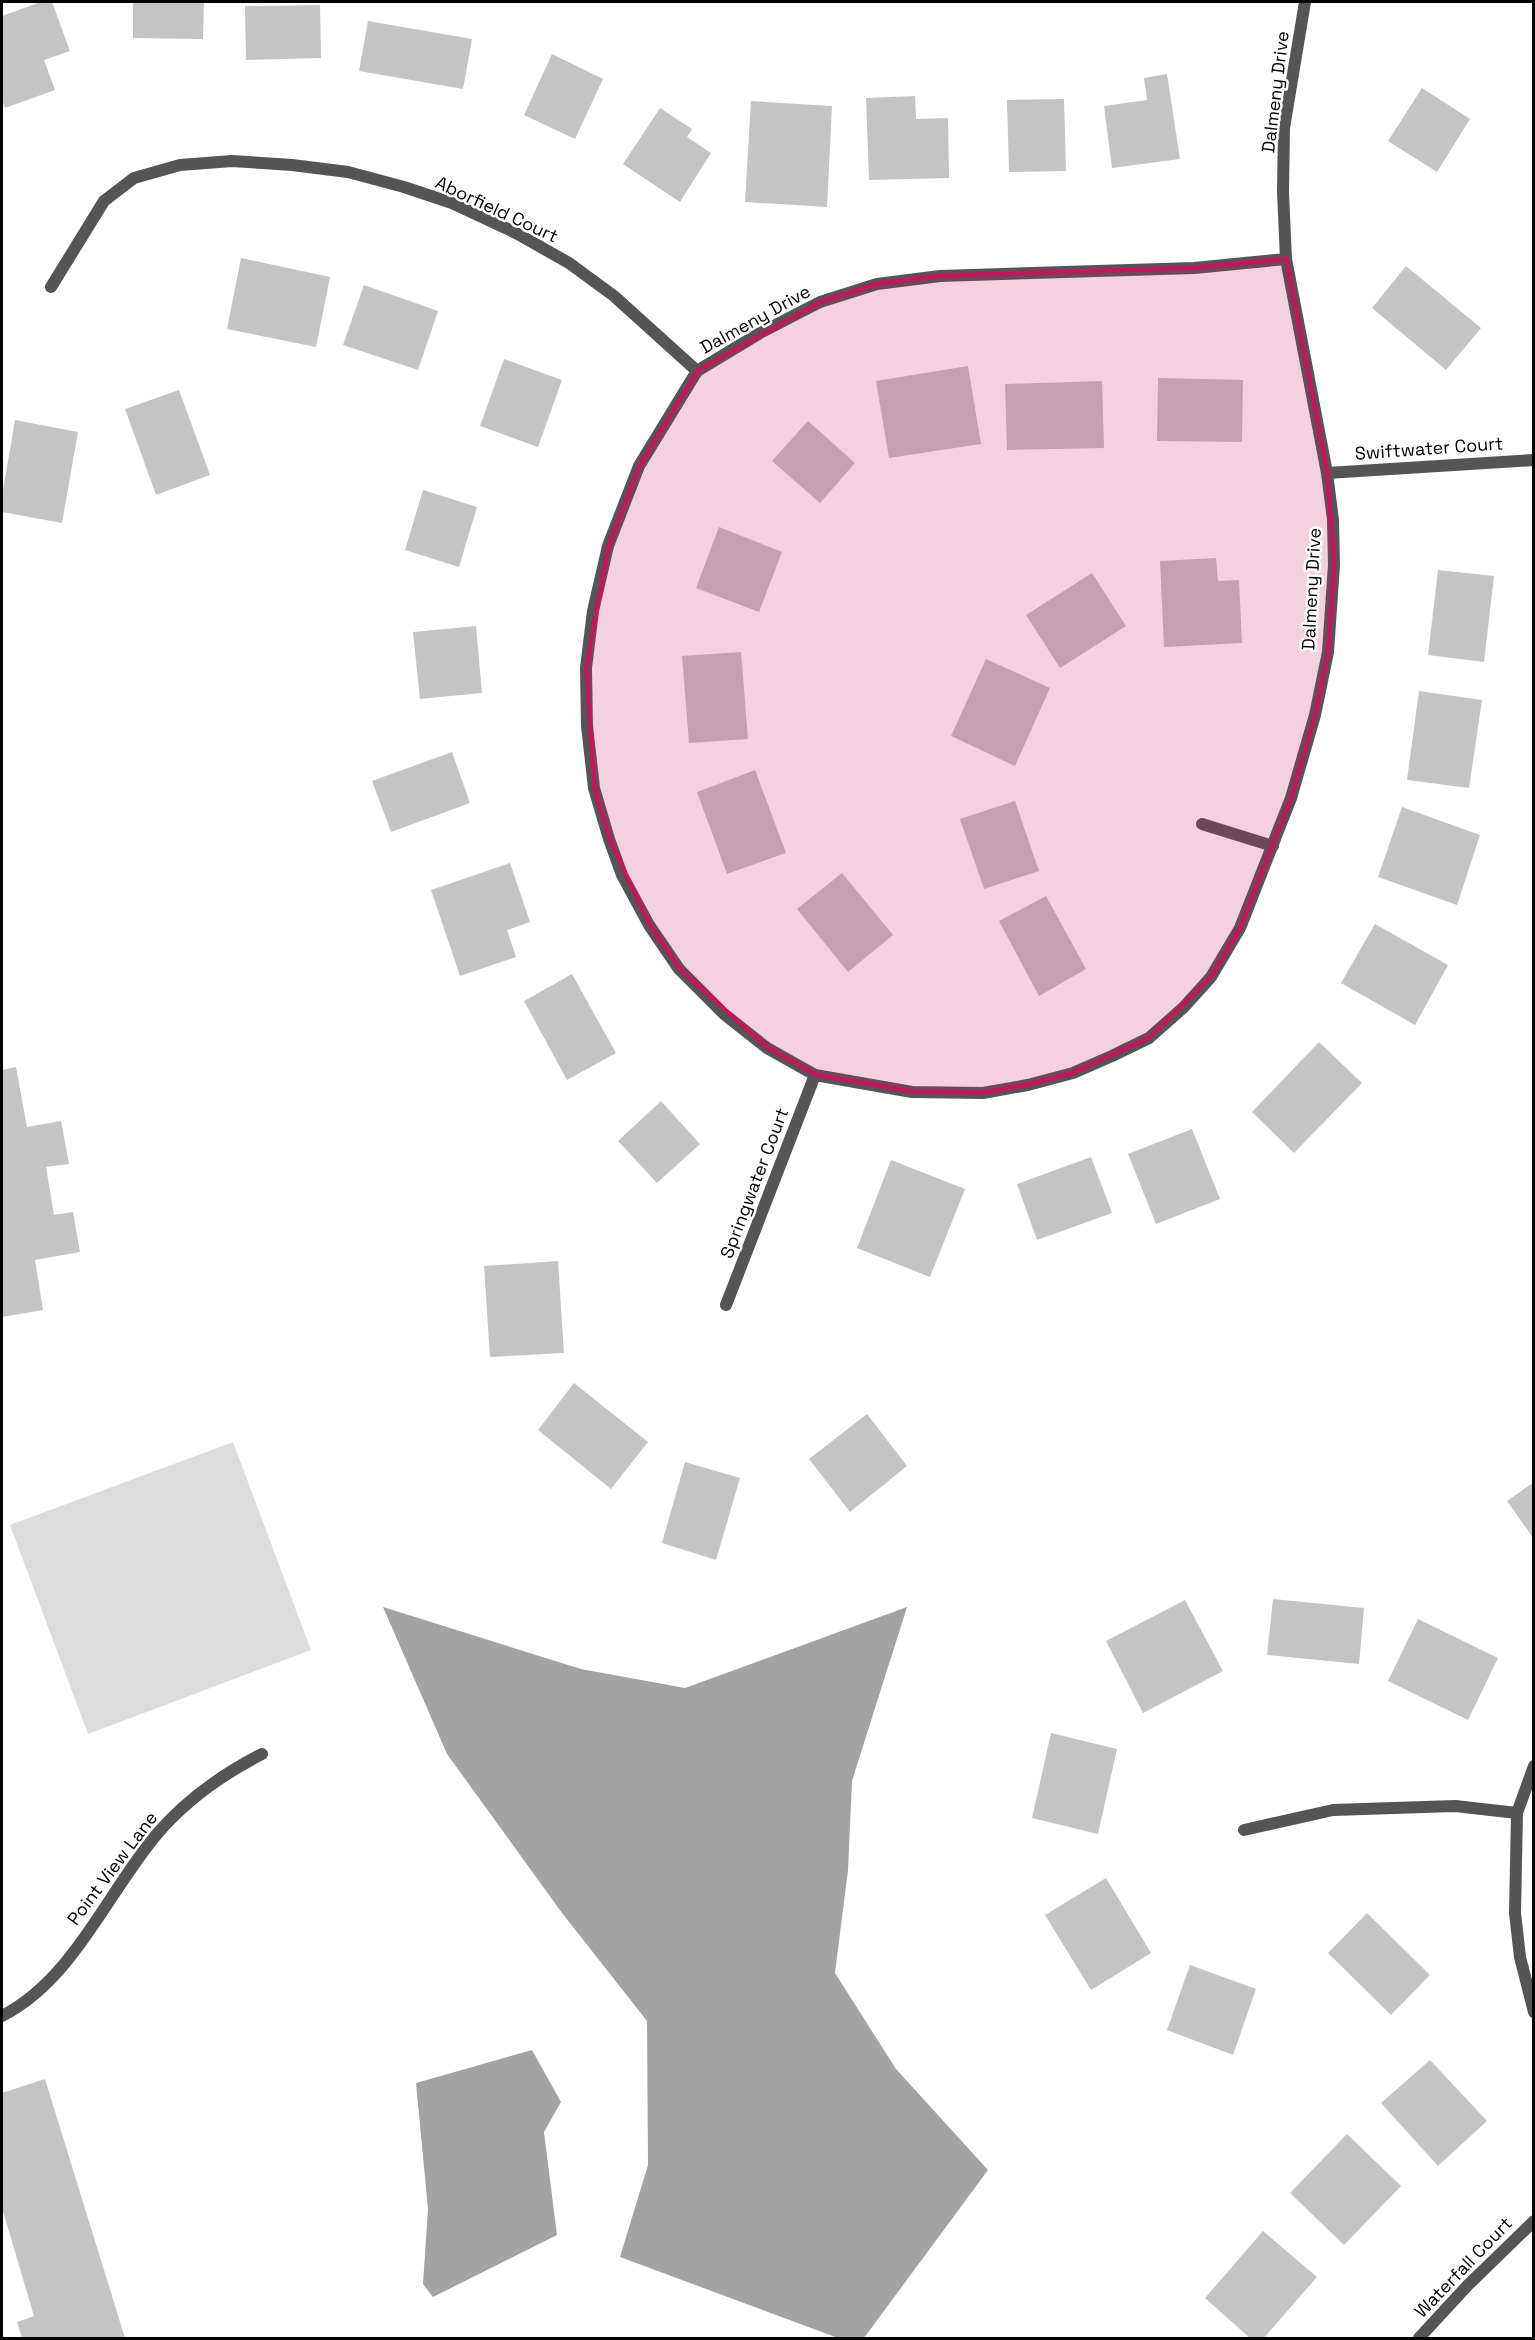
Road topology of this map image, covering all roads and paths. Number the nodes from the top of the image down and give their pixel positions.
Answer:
1 (1305, 2) edge
2 (1286, 259) junction
3 (51, 287) dead end
4 (697, 371) junction
5 (1533, 460) edge
6 (1327, 473) junction
7 (1202, 824) dead end
8 (1273, 846) junction
9 (815, 1075) junction
10 (726, 1305) dead end
11 (262, 1754) dead end
12 (1533, 1766) edge
13 (1516, 1813) junction
14 (1244, 1830) dead end
15 (1533, 2012) edge
16 (2, 2016) edge
17 (1533, 2221) edge
18 (1419, 2338) edge

1 - 2 street, Dalmeny Drive
2 - 4 street, Dalmeny Drive
2 - 6 street, Dalmeny Drive
3 - 4 street, Aborfield Court
4 - 9 street, Dalmeny Drive
5 - 6 street, Swiftwater Court
6 - 8 street, Dalmeny Drive
7 - 8 street
8 - 9 street, Dalmeny Drive
9 - 10 street, Springwater Court
11 - 16 street, Point View Lane
12 - 13 street
13 - 14 street
13 - 15 street
17 - 18 street, Waterfall Court

